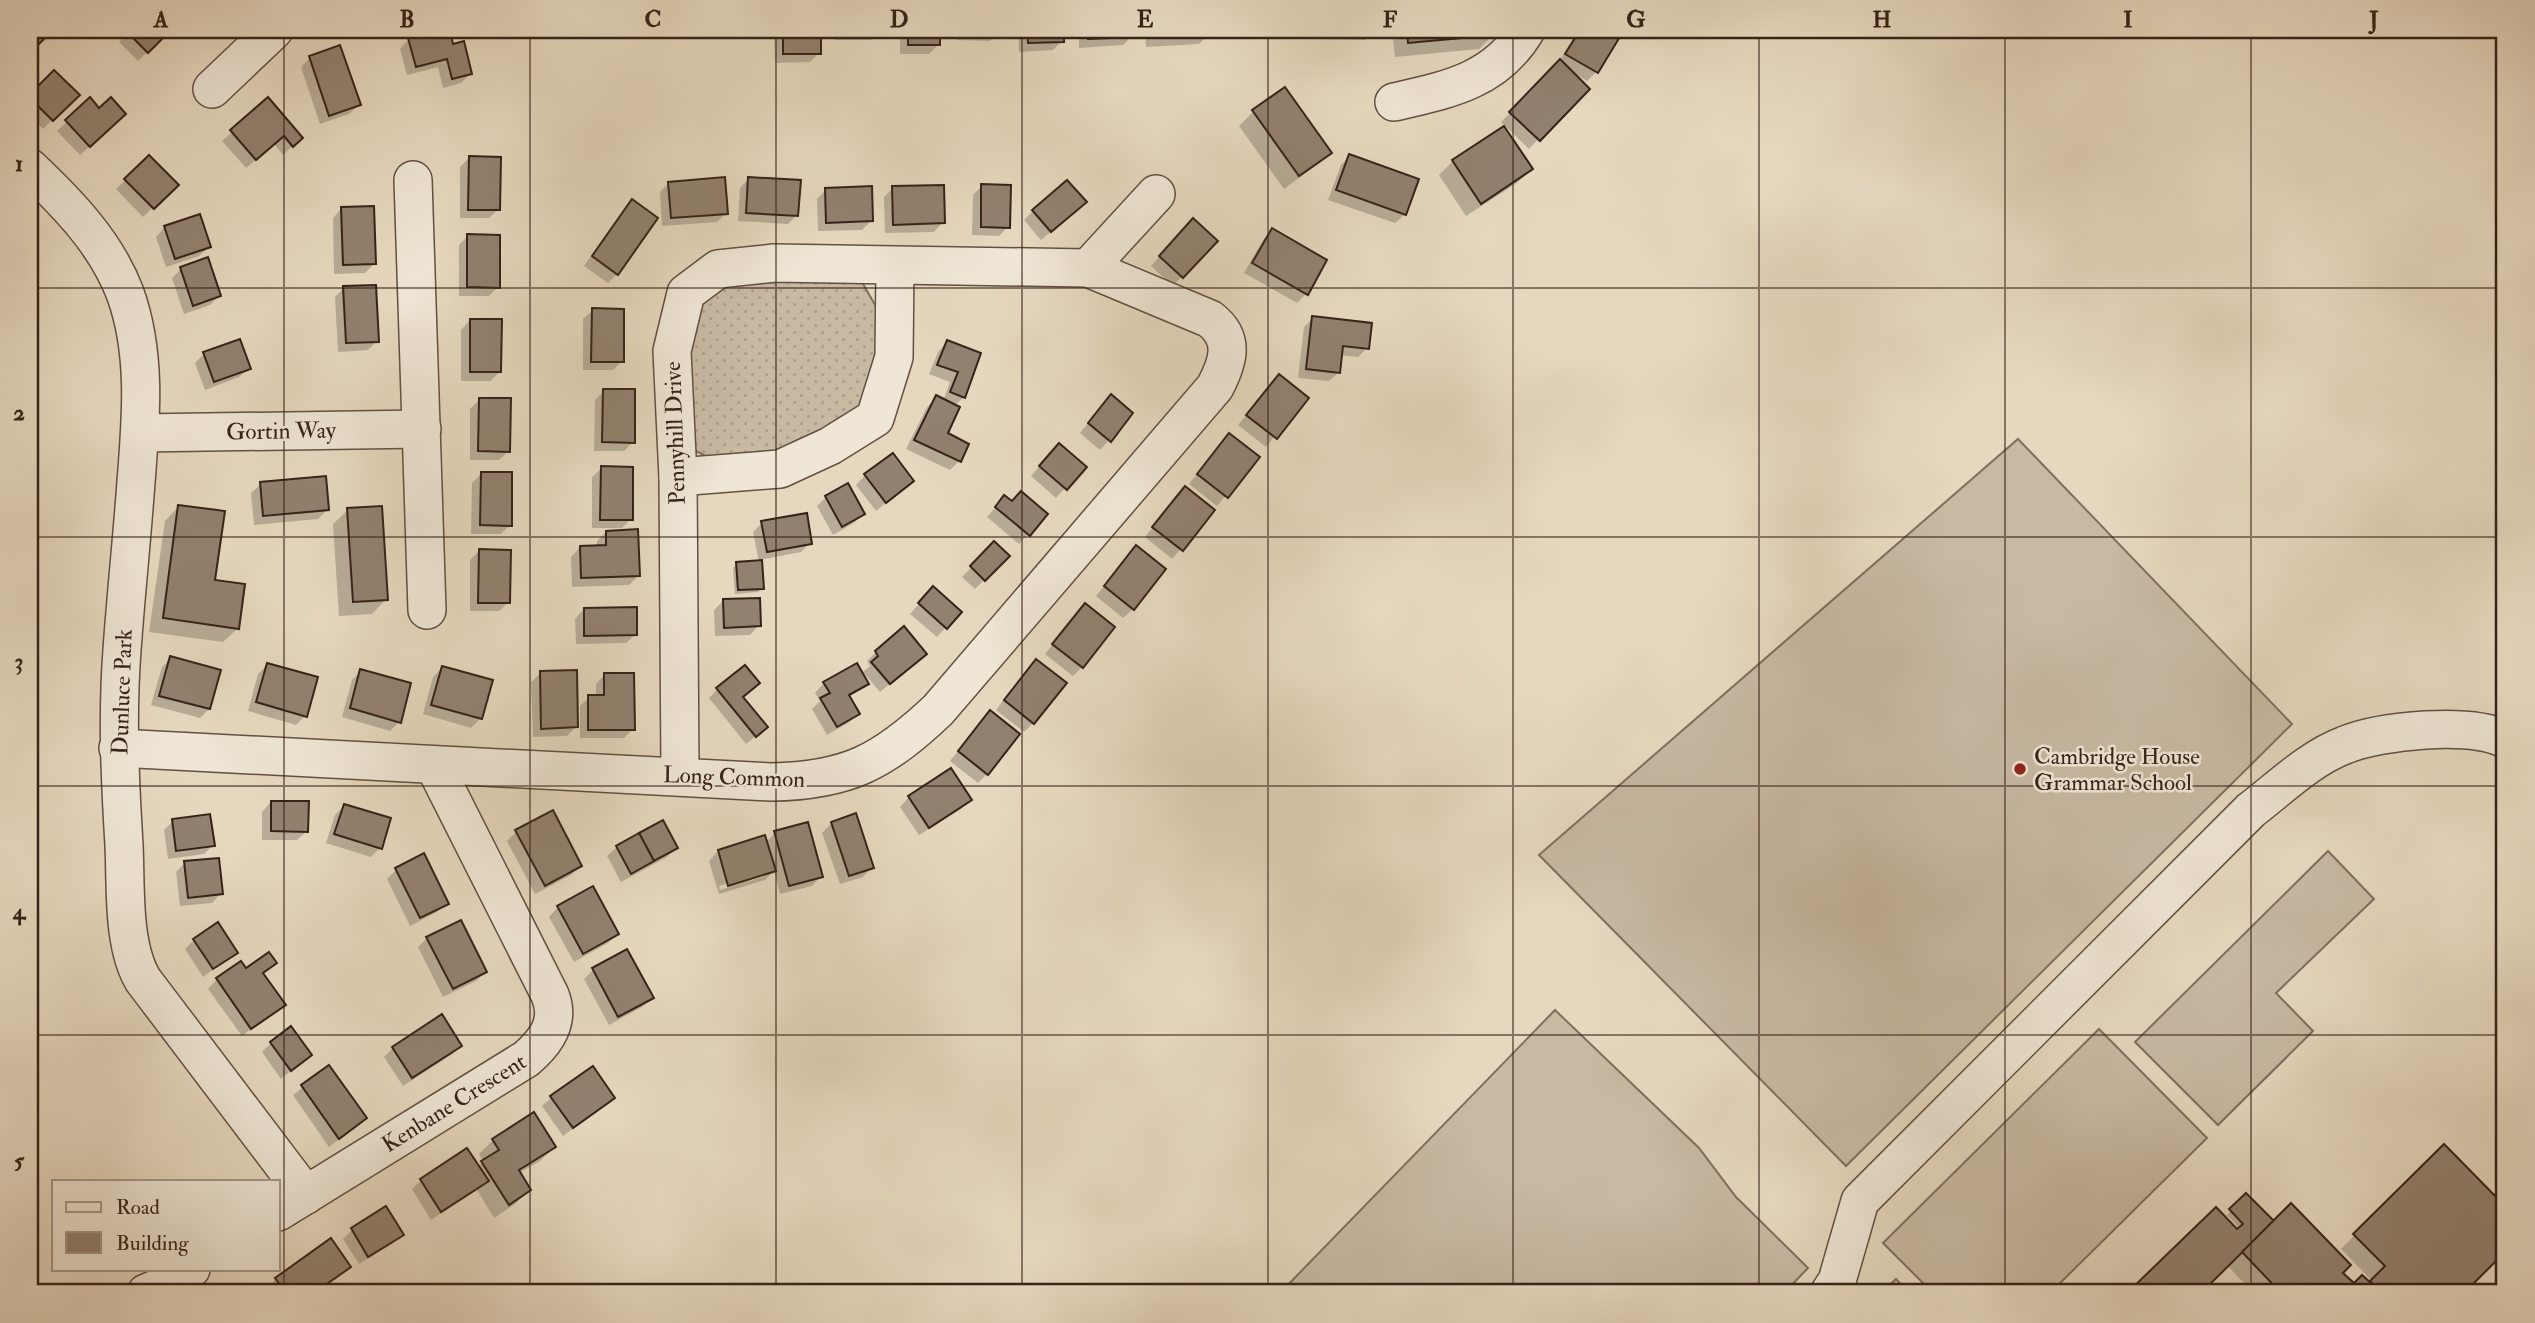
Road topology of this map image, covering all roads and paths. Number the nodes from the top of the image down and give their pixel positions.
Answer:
1 (274, 30) edge
2 (1526, 30) edge
3 (212, 89) dead end
4 (1394, 102) dead end
5 (30, 169) edge
6 (413, 180) dead end
7 (1156, 194) dead end
8 (895, 267) junction
9 (1088, 268) junction
10 (1227, 340) joint
11 (422, 429) junction
12 (140, 433) junction
13 (678, 477) junction
14 (427, 610) dead end
15 (2505, 739) edge
16 (118, 748) junction
17 (433, 765) junction
18 (680, 775) junction
19 (277, 1180) edge
20 (280, 1185) edge
21 (292, 1203) edge
22 (1829, 1293) edge

1 - 3 street
2 - 4 street
5 - 12 street, Dunluce Park
6 - 11 street
7 - 9 street
8 - 9 street, Pennyhill Drive
8 - 13 street
8 - 13 street, Pennyhill Drive
9 - 10 street, Pennyhill Drive
10 - 18 street, Long Common
11 - 12 street, Gortin Way
11 - 14 street
12 - 16 street, Dunluce Park
13 - 18 street, Pennyhill Drive
15 - 22 street
16 - 17 street, Long Common
16 - 19 street, Dunluce Park
17 - 18 street, Long Common
17 - 21 street, Kenbane Crescent
20 - 21 street, Dunluce Park

